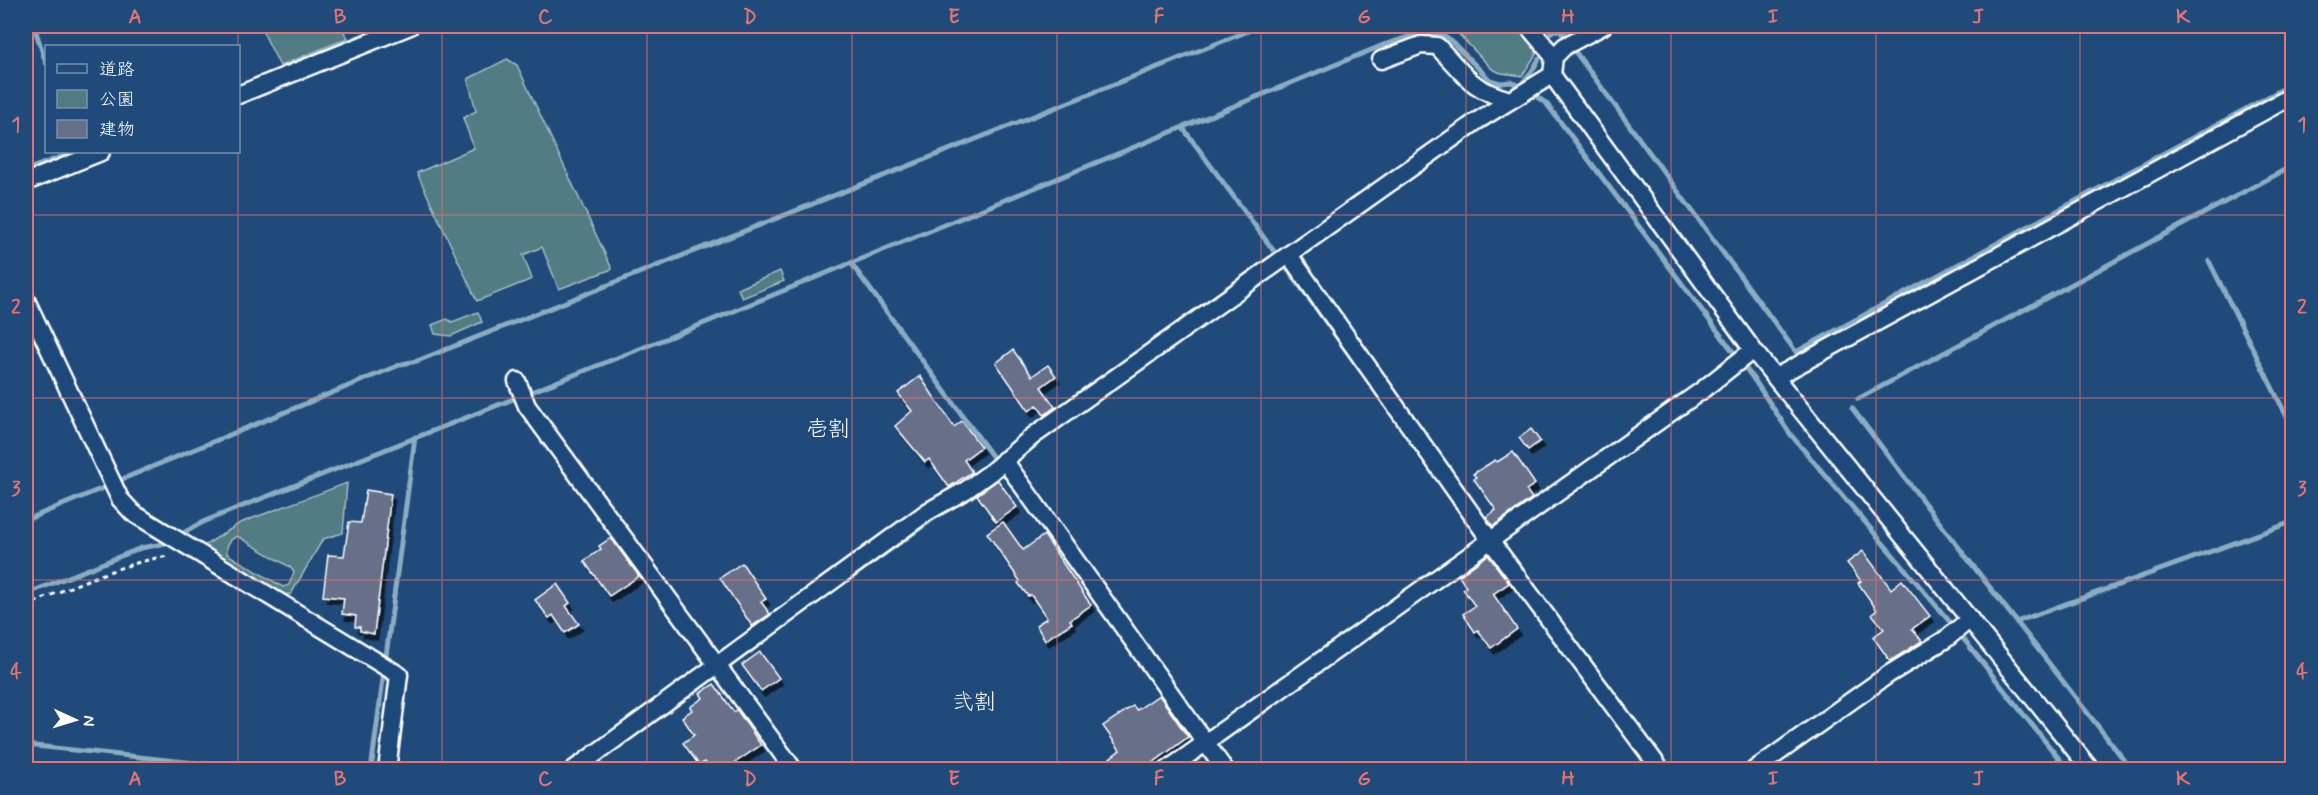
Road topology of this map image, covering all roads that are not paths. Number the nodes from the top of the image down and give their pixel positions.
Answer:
1 (410, 26) edge
2 (1528, 26) edge
3 (1603, 26) edge
4 (1564, 48) junction
5 (1381, 60) dead end
6 (1552, 75) junction
7 (240, 94) edge
8 (2292, 96) edge
9 (1514, 98) junction
10 (98, 153) edge
11 (26, 182) edge
12 (1292, 259) junction
13 (26, 300) edge
14 (1744, 357) junction
15 (1776, 377) junction
16 (521, 391) dead end
17 (1008, 466) junction
18 (1490, 540) junction
19 (1961, 627) junction
20 (718, 666) junction
21 (1206, 742) junction
22 (387, 770) edge
23 (573, 770) edge
24 (794, 770) edge
25 (1167, 770) edge
26 (1225, 770) edge
27 (1660, 770) edge
28 (1754, 770) edge
29 (2091, 770) edge

1 - 7 street
2 - 4 street
3 - 4 street
4 - 6 street
5 - 9 street
6 - 9 street
6 - 14 street
8 - 15 street
9 - 12 street
10 - 11 street
12 - 17 street
12 - 18 street
13 - 22 street
14 - 15 street
14 - 18 street
15 - 19 street
16 - 20 street
17 - 20 street
17 - 21 street
18 - 21 street
18 - 27 street
19 - 28 street
19 - 29 street
20 - 23 street
20 - 24 street
21 - 25 street
21 - 26 street

